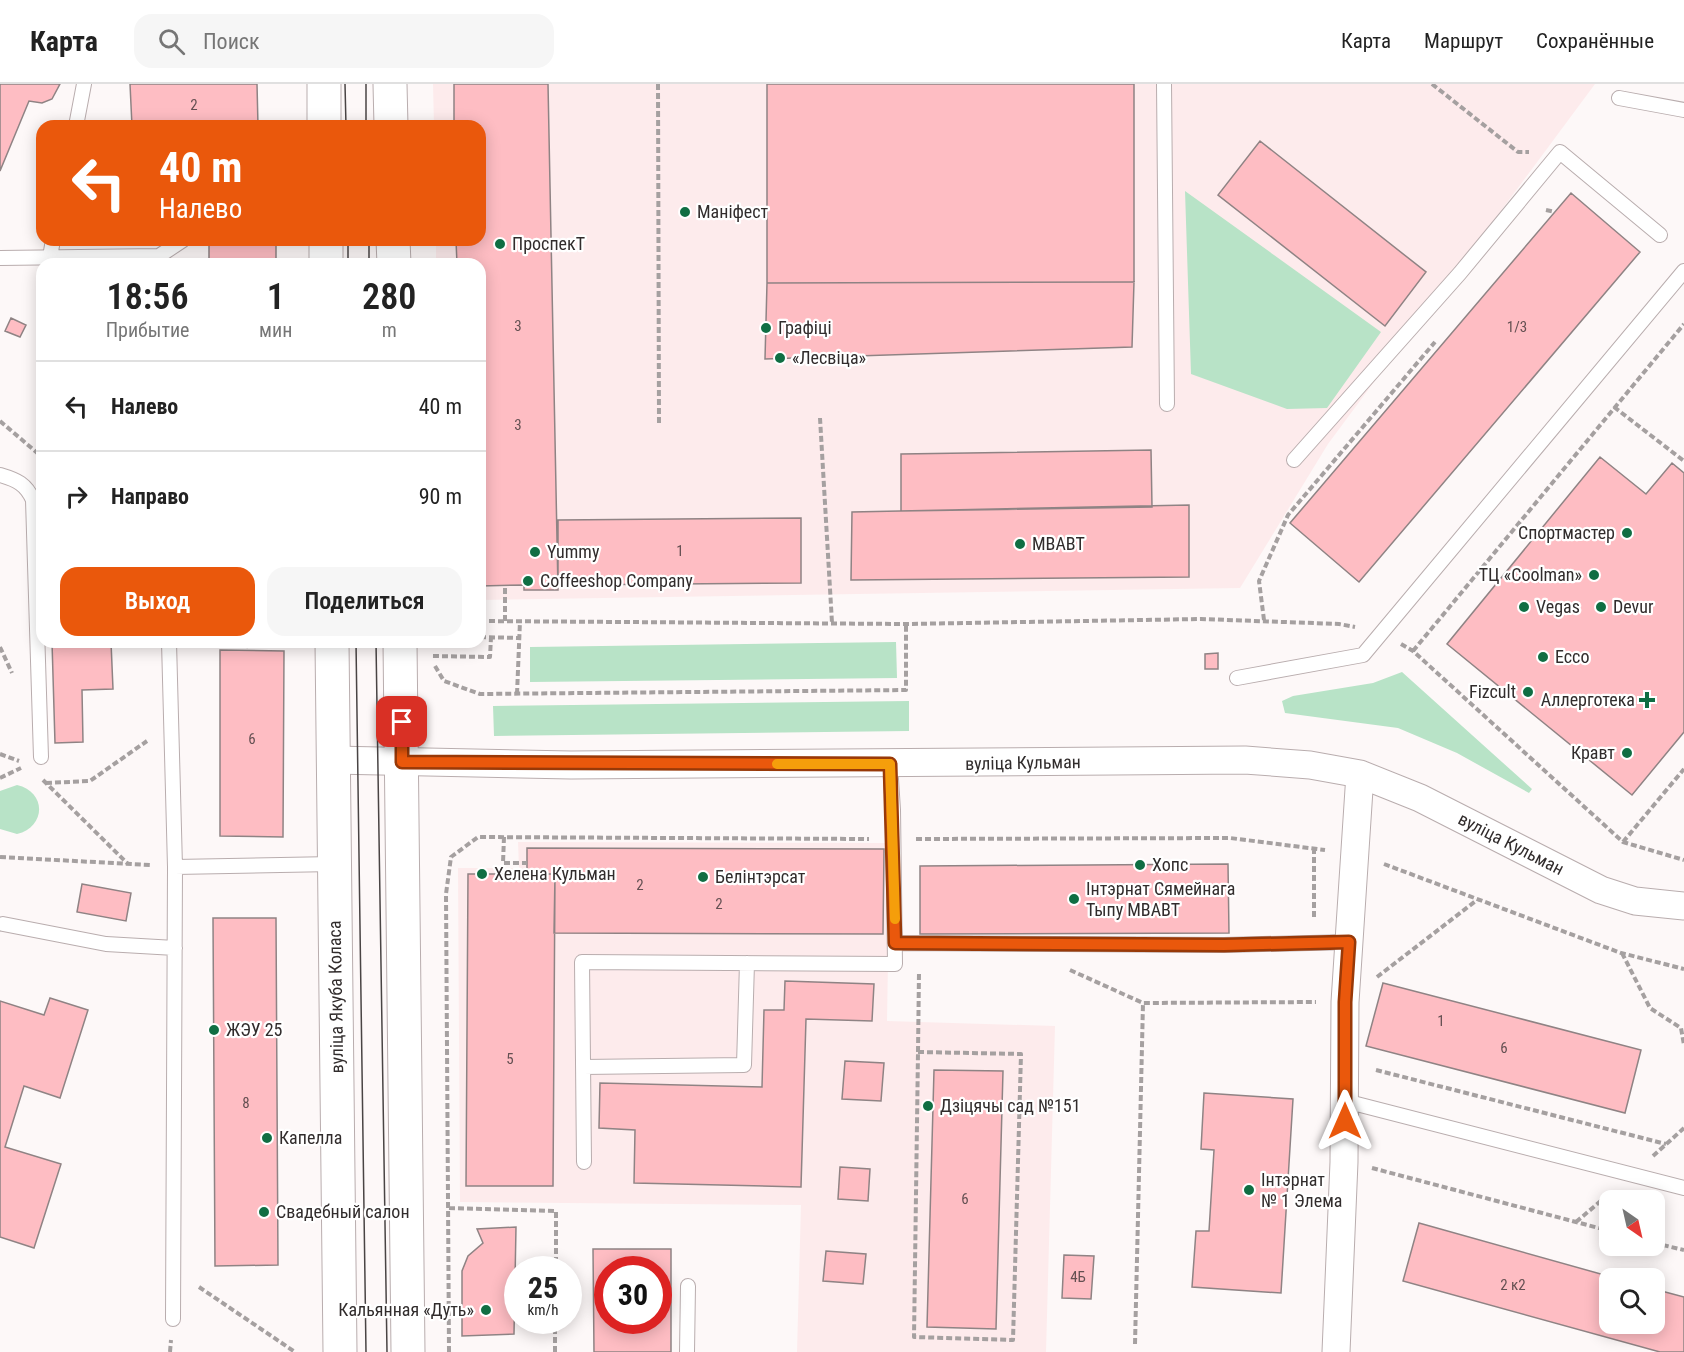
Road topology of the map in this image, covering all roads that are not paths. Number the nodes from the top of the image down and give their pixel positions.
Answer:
1 (84, 84) edge
2 (324, 84) edge
3 (390, 84) edge
4 (1164, 84) edge
5 (1619, 98) dead end
6 (1684, 110) edge
7 (77, 120) edge
8 (324, 120) edge
9 (391, 120) edge
10 (1660, 235) dead end
11 (52, 246) edge
12 (176, 246) edge
13 (50, 256) junction
14 (0, 258) edge
15 (104, 258) edge
16 (161, 258) edge
17 (1684, 271) edge
18 (1167, 404) dead end
19 (1294, 460) dead end
20 (0, 475) edge
21 (36, 596) edge
22 (38, 648) edge
23 (169, 648) edge
24 (332, 648) edge
25 (419, 649) edge
26 (1237, 678) dead end
27 (41, 757) dead end
28 (333, 760) junction
29 (402, 762) junction
30 (890, 764) junction
31 (1360, 774) junction
32 (334, 864) junction
33 (175, 867) junction
34 (1684, 906) edge
35 (3, 924) dead end
36 (1349, 942) junction
37 (895, 943) junction
38 (175, 948) junction
39 (747, 963) junction
40 (583, 1067) junction
41 (1345, 1101) junction
42 (584, 1162) dead end
43 (1684, 1188) edge
44 (688, 1286) dead end
45 (173, 1319) dead end
46 (340, 1352) edge
47 (408, 1352) edge
48 (687, 1352) edge
49 (1336, 1352) edge
50 (1354, 1352) edge

1 - 7 lane
2 - 8 main road
3 - 9 main road
4 - 18 lane
5 - 6 lane
10 - 19 lane
11 - 13 lane
12 - 16 lane
13 - 14 lane
13 - 15 lane
17 - 26 lane
20 - 21 lane
22 - 27 lane
23 - 33 lane
24 - 28 main road, вуліца Якуба Коласа
25 - 29 main road
28 - 29 street, вуліца Кульман
28 - 32 main road, вуліца Якуба Коласа
29 - 30 street, вуліца Кульман
29 - 47 main road
30 - 31 street, вуліца Кульман
30 - 37 lane
31 - 34 street, вуліца Кульман
31 - 36 street
32 - 33 lane
32 - 46 main road, вуліца Якуба Коласа
33 - 38 lane
35 - 38 lane
36 - 37 lane
36 - 41 street
37 - 39 lane
38 - 45 lane
39 - 40 lane
39 - 40 lane
40 - 42 lane
41 - 43 lane
41 - 49 street
44 - 48 lane
49 - 50 lane

